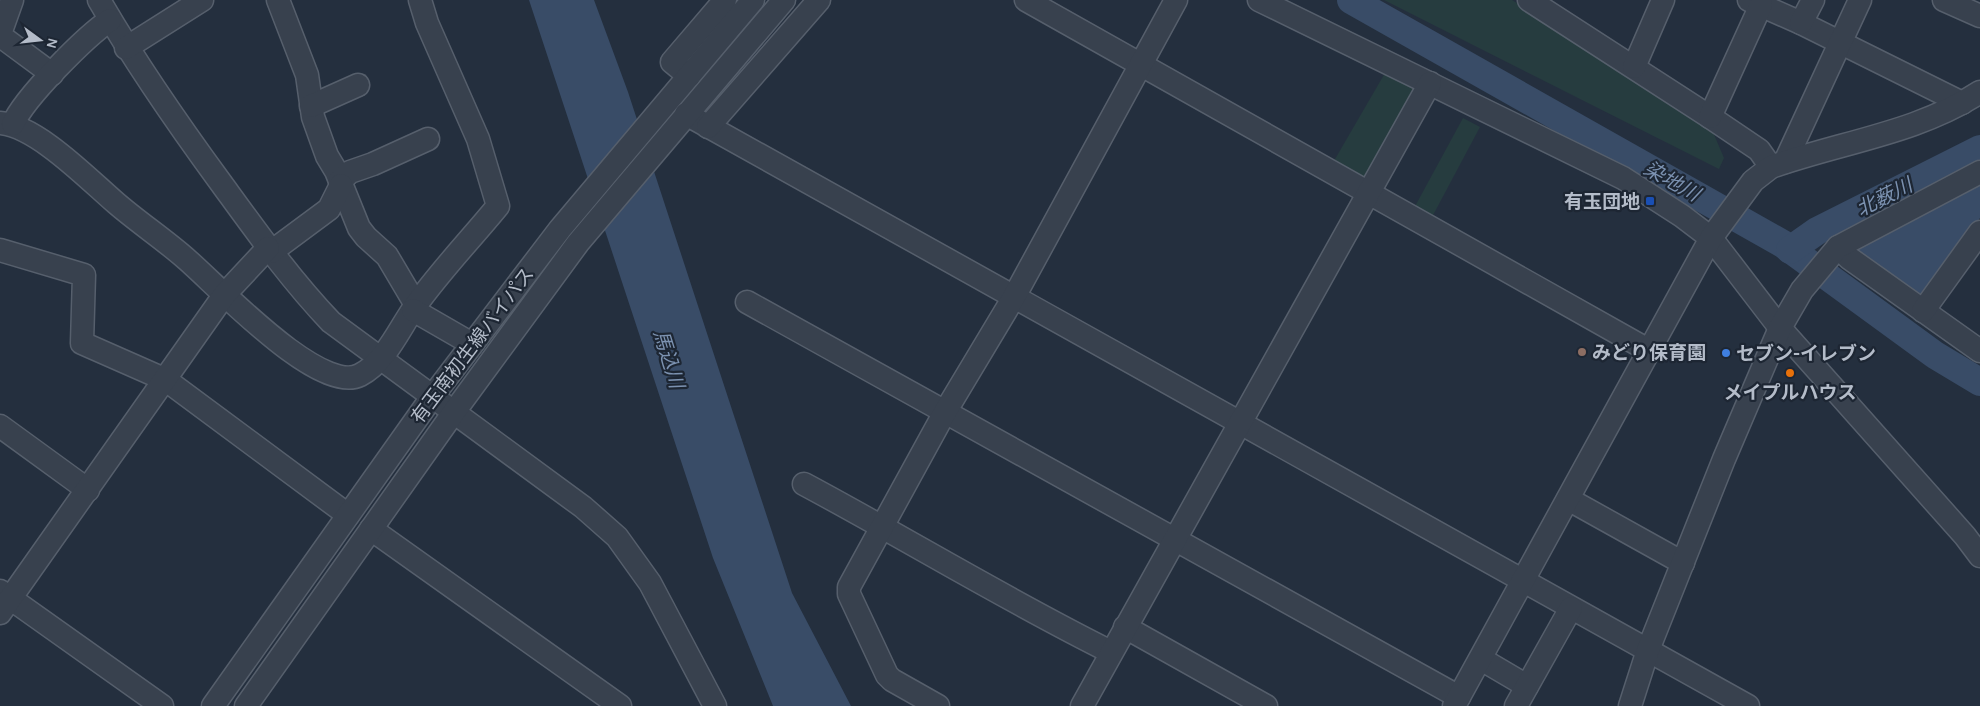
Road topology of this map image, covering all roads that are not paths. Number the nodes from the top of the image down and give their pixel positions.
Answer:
1 (12, 0) edge
2 (99, 0) edge
3 (202, 0) edge
4 (278, 0) edge
5 (420, 0) edge
6 (725, 0) edge
7 (753, 0) edge
8 (784, 0) edge
9 (819, 0) edge
10 (1026, 0) edge
11 (1176, 0) edge
12 (1260, 0) edge
13 (1529, 0) edge
14 (1663, 0) edge
15 (1813, 0) edge
16 (1860, 0) edge
17 (1944, 0) edge
18 (1755, 3) edge
19 (1980, 16) edge
20 (110, 20) junction
21 (1801, 23) junction
22 (1840, 42) junction
23 (126, 48) junction
24 (1141, 63) junction
25 (1634, 67) junction
26 (52, 74) junction
27 (1980, 74) edge
28 (689, 76) junction
29 (1430, 83) junction
30 (358, 84) dead end
31 (1971, 98) edge
32 (311, 106) junction
33 (1710, 117) junction
34 (680, 122) junction
35 (6, 124) edge
36 (708, 126) junction
37 (428, 139) dead end
38 (1778, 164) junction
39 (1980, 172) edge
40 (341, 183) junction
41 (1370, 192) junction
42 (1716, 231) junction
43 (1980, 232) edge
44 (1838, 247) junction
45 (0, 250) edge
46 (270, 250) junction
47 (225, 294) junction
48 (1014, 297) junction
49 (747, 302) dead end
50 (415, 307) junction
51 (1923, 311) junction
52 (1780, 328) junction
53 (472, 344) junction
54 (1648, 350) junction
55 (1980, 351) edge
56 (380, 358) junction
57 (166, 380) junction
58 (432, 397) junction
59 (454, 412) junction
60 (945, 412) junction
61 (1239, 423) junction
62 (0, 426) edge
63 (804, 484) dead end
64 (88, 490) junction
65 (1568, 499) junction
66 (348, 515) junction
67 (883, 526) junction
68 (371, 529) junction
69 (1174, 539) junction
70 (1980, 556) edge
71 (1683, 563) junction
72 (1524, 582) junction
73 (3, 601) edge
74 (1571, 608) junction
75 (1125, 627) junction
76 (1648, 650) junction
77 (1111, 652) junction
78 (1481, 659) junction
79 (1527, 686) junction
80 (1239, 700) edge
81 (1457, 702) edge
82 (1088, 703) edge
83 (162, 706) edge
84 (213, 706) edge
85 (246, 706) edge
86 (620, 706) edge
87 (715, 706) edge
88 (938, 706) edge
89 (1266, 706) edge
90 (1516, 706) edge
91 (1630, 706) edge
92 (1748, 706) edge

1 - 26 street
2 - 20 street
3 - 23 street
4 - 32 street
5 - 50 street
6 - 28 street
7 - 28 street, 有玉南初生線バイパス
8 - 34 street, 有玉南初生線バイパス
9 - 36 street
10 - 24 street
11 - 24 street
12 - 29 street
13 - 25 street
14 - 25 street
15 - 21 street
16 - 22 street
17 - 19 street
18 - 21 street
18 - 33 street
20 - 23 street
20 - 26 street
21 - 22 street
22 - 31 street
22 - 38 street
23 - 46 street
24 - 41 street
24 - 48 street
25 - 33 street
26 - 35 street
27 - 31 street
28 - 53 street, 有玉南初生線バイパス
29 - 41 street
29 - 42 street
30 - 32 street
31 - 38 street
32 - 40 street
33 - 38 street
34 - 36 street
34 - 59 street, 有玉南初生線バイパス
35 - 47 street
36 - 48 street
37 - 40 street
38 - 42 street
39 - 44 street
40 - 46 street
40 - 50 street
41 - 54 street
41 - 61 street
42 - 52 street
42 - 54 street
43 - 51 street
44 - 51 street
44 - 52 street
45 - 57 street
46 - 47 street
46 - 56 street
47 - 56 street
47 - 57 street
48 - 60 street
48 - 61 street
49 - 60 street
50 - 53 street
50 - 56 street
51 - 55 street
52 - 70 street
52 - 71 street
53 - 58 street, 有玉南初生線バイパス
54 - 65 street
56 - 58 street
57 - 64 street
57 - 66 street
58 - 59 street
58 - 66 street, 有玉南初生線バイパス
59 - 68 street, 有玉南初生線バイパス
59 - 87 street
60 - 67 street
60 - 69 street
61 - 69 street
61 - 72 street
62 - 64 street
63 - 67 street
64 - 73 street
65 - 71 street
65 - 72 street
66 - 84 street, 有玉南初生線バイパス
67 - 77 street
67 - 88 street
68 - 85 street, 有玉南初生線バイパス
68 - 86 street
69 - 75 street
69 - 81 street
71 - 76 street
72 - 74 street
72 - 78 street
73 - 83 street
74 - 76 street
74 - 79 street
75 - 77 street
75 - 80 street
76 - 91 street
76 - 92 street
77 - 82 street
78 - 79 street
78 - 81 street
79 - 90 street
80 - 89 street

